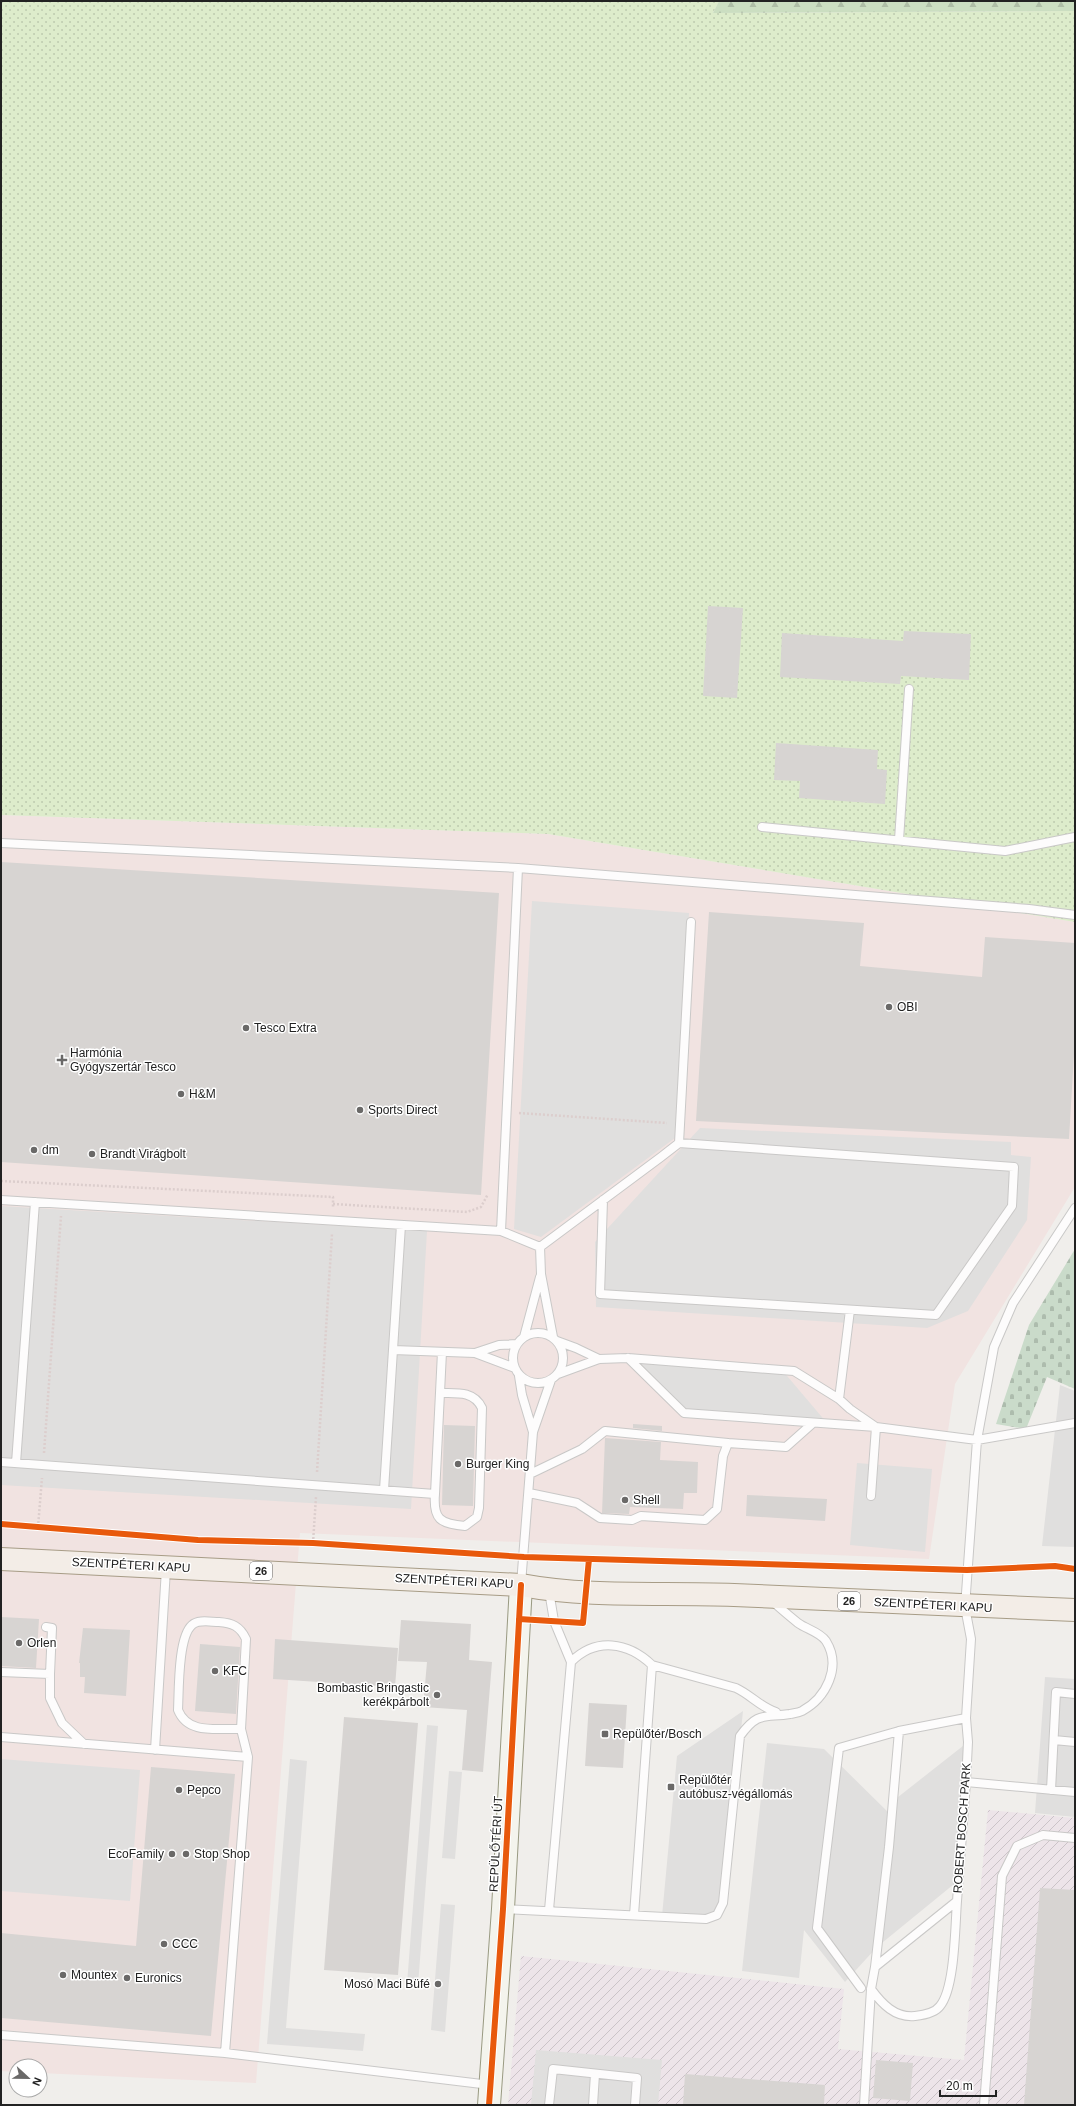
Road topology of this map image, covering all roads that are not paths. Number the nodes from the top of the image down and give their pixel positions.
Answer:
1 (909, 688) dead end
2 (762, 827) dead end
3 (1075, 837) edge
4 (899, 840) junction
5 (1, 843) edge
6 (518, 868) junction
7 (1075, 915) edge
8 (691, 922) dead end
9 (679, 1143) junction
10 (1, 1200) edge
11 (603, 1200) junction
12 (35, 1202) junction
13 (1075, 1208) edge
14 (401, 1225) junction
15 (500, 1231) junction
16 (540, 1247) junction
17 (541, 1274) junction
18 (850, 1310) junction
19 (524, 1337) junction
20 (555, 1339) junction
21 (517, 1344) junction
22 (393, 1350) junction
23 (442, 1352) junction
24 (475, 1354) junction
25 (628, 1358) junction
26 (599, 1359) junction
27 (514, 1368) junction
28 (558, 1374) junction
29 (519, 1376) junction
30 (551, 1380) junction
31 (441, 1392) junction
32 (839, 1399) junction
33 (813, 1422) junction
34 (1075, 1423) edge
35 (876, 1427) junction
36 (533, 1432) junction
37 (977, 1440) junction
38 (728, 1444) junction
39 (1, 1462) edge
40 (16, 1463) junction
41 (530, 1474) junction
42 (384, 1490) junction
43 (529, 1493) junction
44 (435, 1494) junction
45 (871, 1496) dead end
46 (1, 1559) edge
47 (166, 1566) junction
48 (521, 1585) junction
49 (549, 1590) junction
50 (766, 1596) junction
51 (965, 1607) junction
52 (1075, 1610) edge
53 (46, 1627) dead end
54 (571, 1662) junction
55 (652, 1665) junction
56 (1, 1672) edge
57 (50, 1674) junction
58 (1075, 1694) edge
59 (785, 1715) junction
60 (966, 1718) junction
61 (241, 1729) junction
62 (899, 1731) junction
63 (1, 1737) edge
64 (1054, 1740) junction
65 (1075, 1742) edge
66 (84, 1744) junction
67 (155, 1750) junction
68 (248, 1757) junction
69 (966, 1782) junction
70 (1051, 1790) junction
71 (1075, 1792) edge
72 (1075, 1838) edge
73 (957, 1902) junction
74 (503, 1909) junction
75 (549, 1910) junction
76 (634, 1915) junction
77 (875, 1966) junction
78 (861, 1988) dead end
79 (871, 1989) junction
80 (1, 2035) edge
81 (225, 2053) junction
82 (595, 2074) junction
83 (489, 2095) edge
84 (549, 2105) edge
85 (593, 2105) edge
86 (635, 2105) edge
87 (864, 2105) edge
88 (984, 2105) edge

1 - 4 lane
2 - 4 lane
3 - 4 lane
5 - 6 lane
6 - 7 lane
6 - 15 lane
8 - 9 lane
9 - 11 lane
9 - 18 lane
10 - 12 lane
11 - 16 lane
11 - 18 lane
12 - 14 lane
12 - 40 lane
13 - 37 lane, ROBERT BOSCH PARK
14 - 15 lane
14 - 22 lane
15 - 16 lane
16 - 17 lane
17 - 19 lane
17 - 20 lane
18 - 32 lane
19 - 20 lane
19 - 21 lane
20 - 26 lane
20 - 28 lane
21 - 24 lane
21 - 27 lane
22 - 23 lane
22 - 42 lane
23 - 24 lane
23 - 31 lane
24 - 27 lane
25 - 26 lane
25 - 32 lane
25 - 33 lane
26 - 28 lane
27 - 29 lane
28 - 30 lane
29 - 30 lane
29 - 36 lane
30 - 36 lane
31 - 44 lane
31 - 44 lane
32 - 35 lane
33 - 35 lane
33 - 38 lane
34 - 37 lane
35 - 37 lane
35 - 45 lane
36 - 41 lane
37 - 51 lane, ROBERT BOSCH PARK
38 - 41 lane
38 - 43 lane
39 - 40 lane
40 - 42 lane
41 - 43 lane
42 - 44 lane
43 - 48 lane
46 - 47 main road, SZENTPÉTERI KAPU / 26
47 - 48 main road, SZENTPÉTERI KAPU / 26
47 - 67 lane
48 - 49 main road, SZENTPÉTERI KAPU / 26
48 - 74 street, REPÜLŐTÉRI ÚT
49 - 50 main road, SZENTPÉTERI KAPU / 26
49 - 54 lane
50 - 51 main road, SZENTPÉTERI KAPU / 26
50 - 59 lane
51 - 52 main road, SZENTPÉTERI KAPU / 26
51 - 60 lane, ROBERT BOSCH PARK
53 - 57 lane
54 - 55 lane
54 - 75 lane
55 - 59 lane
55 - 76 lane
56 - 57 lane
57 - 66 lane
58 - 64 lane
59 - 76 lane
60 - 62 lane
60 - 69 lane, ROBERT BOSCH PARK
61 - 61 lane
61 - 68 lane
62 - 77 lane
62 - 78 lane
63 - 66 lane
64 - 65 lane
64 - 70 lane
66 - 67 lane
67 - 68 lane
68 - 81 lane
69 - 70 lane
69 - 73 lane, ROBERT BOSCH PARK
70 - 71 lane
72 - 88 lane
73 - 77 lane, ROBERT BOSCH PARK
73 - 79 lane
74 - 75 lane
74 - 83 street, REPÜLŐTÉRI ÚT
75 - 76 lane
77 - 79 lane
79 - 87 lane
80 - 81 lane
81 - 83 lane
82 - 84 lane
82 - 85 lane
82 - 86 lane

